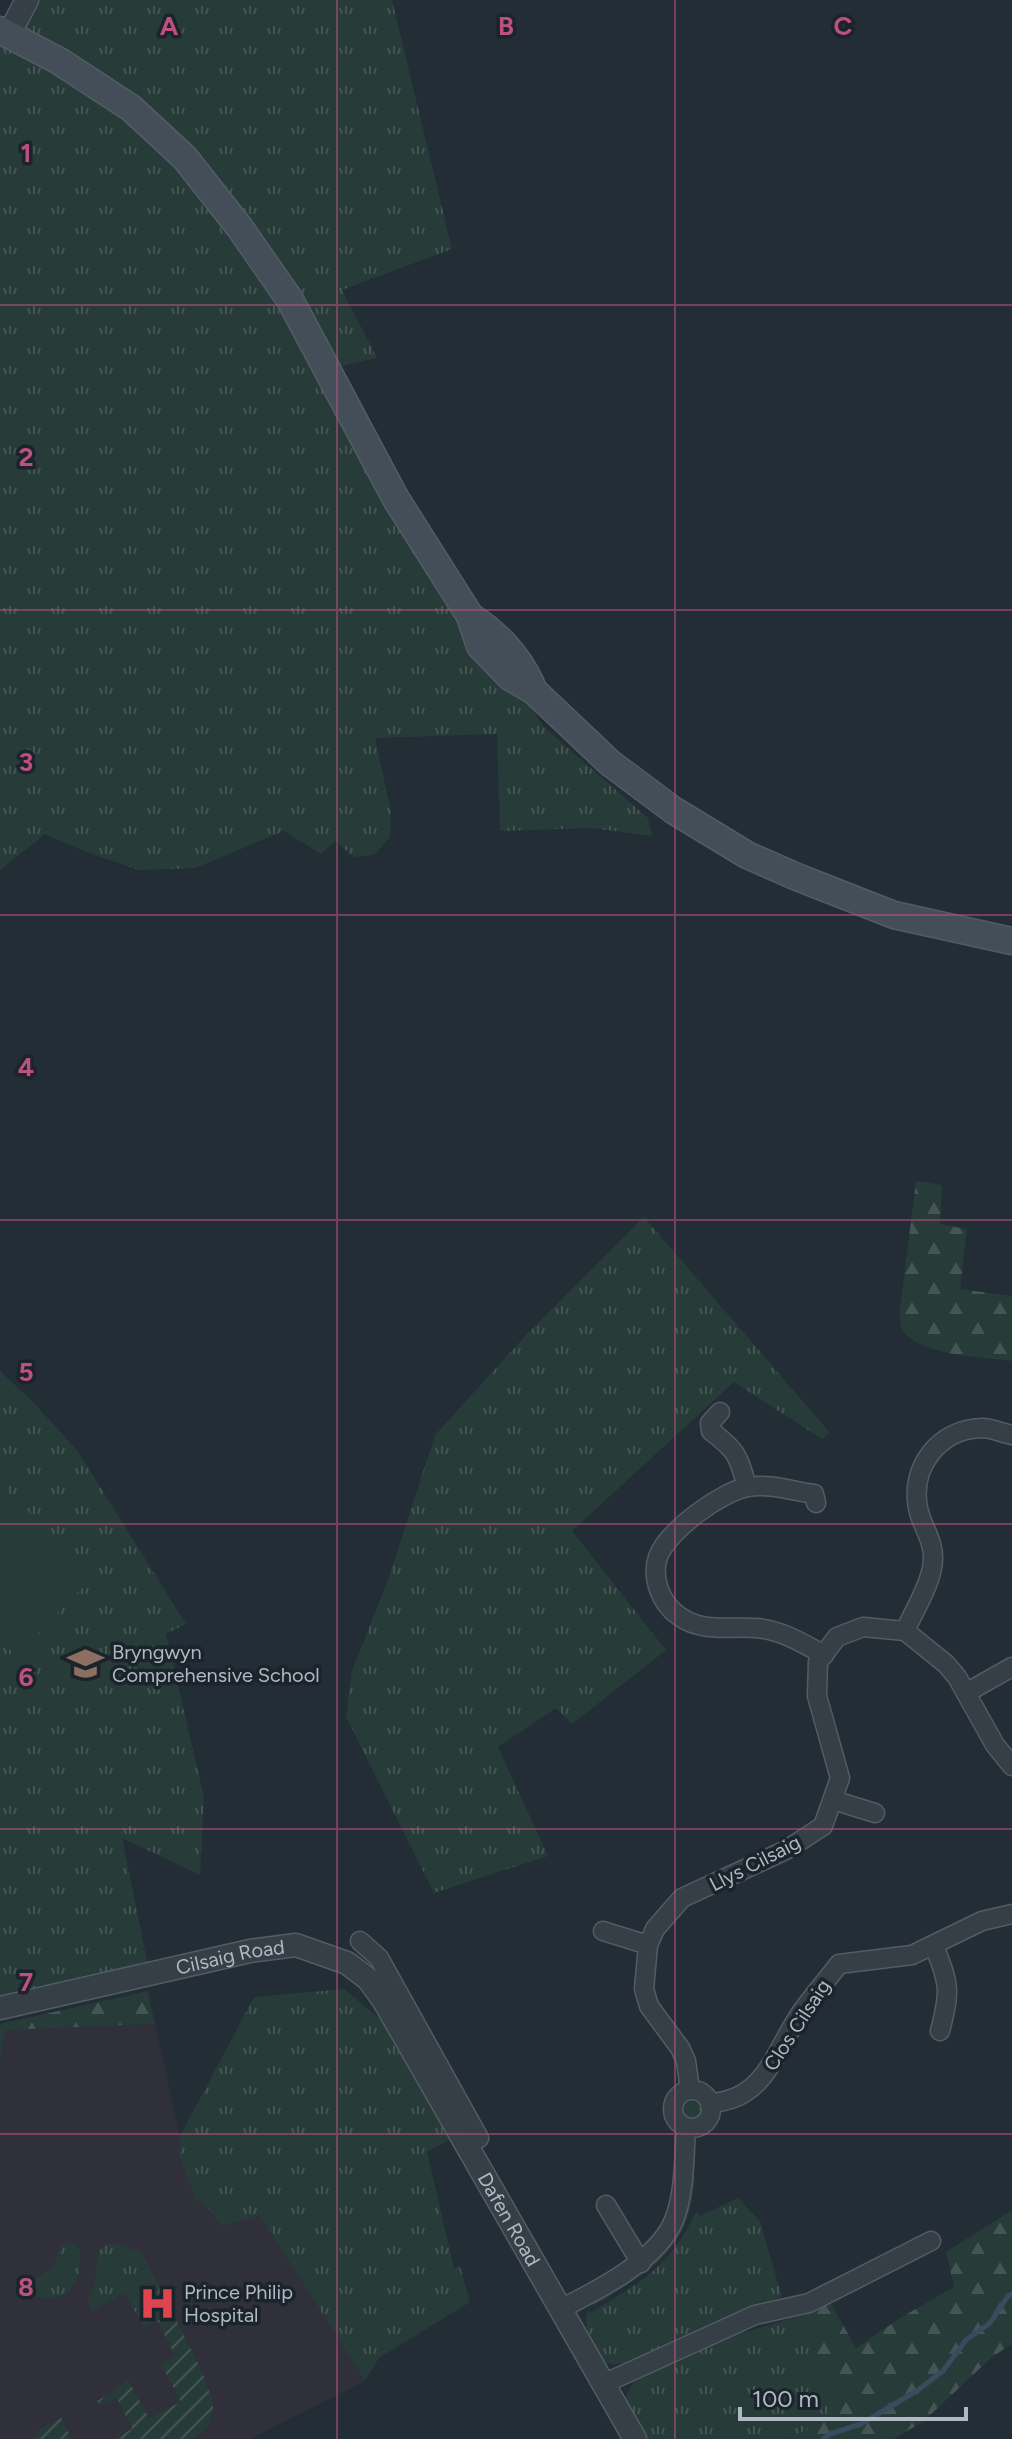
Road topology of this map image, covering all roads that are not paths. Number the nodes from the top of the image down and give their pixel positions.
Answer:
1 (27, 0) edge
2 (5, 32) edge
3 (1012, 941) edge
4 (720, 1412) dead end
5 (1012, 1435) edge
6 (747, 1487) junction
7 (816, 1503) dead end
8 (905, 1631) junction
9 (824, 1655) junction
10 (1012, 1667) edge
11 (966, 1693) junction
12 (1012, 1766) edge
13 (833, 1800) junction
14 (875, 1813) dead end
15 (1012, 1914) edge
16 (603, 1931) dead end
17 (360, 1941) dead end
18 (648, 1945) junction
19 (934, 1945) junction
20 (384, 2001) joint
21 (0, 2008) edge
22 (940, 2031) dead end
23 (690, 2090) junction
24 (710, 2103) junction
25 (686, 2128) junction
26 (466, 2144) junction
27 (606, 2205) dead end
28 (931, 2241) dead end
29 (641, 2263) junction
30 (560, 2309) junction
31 (603, 2384) junction
32 (635, 2439) edge

1 - 2 street
2 - 3 main road
4 - 6 street
5 - 8 street
6 - 7 street
6 - 9 street
8 - 9 street
8 - 11 street
9 - 13 street, Llys Cilsaig
10 - 11 street
11 - 12 street
13 - 14 street
13 - 18 street, Llys Cilsaig
15 - 19 street, Clos Cilsaig
16 - 18 street
17 - 26 street
18 - 23 street, Llys Cilsaig
19 - 22 street
19 - 24 street, Clos Cilsaig
20 - 21 street, Cilsaig Road
20 - 26 street, Dafen Road
23 - 24 street
23 - 25 street
24 - 25 street
25 - 29 street
26 - 30 street, Dafen Road
27 - 29 street
28 - 31 street
29 - 30 street
30 - 31 street, Dafen Road
31 - 32 street, Dafen Road

